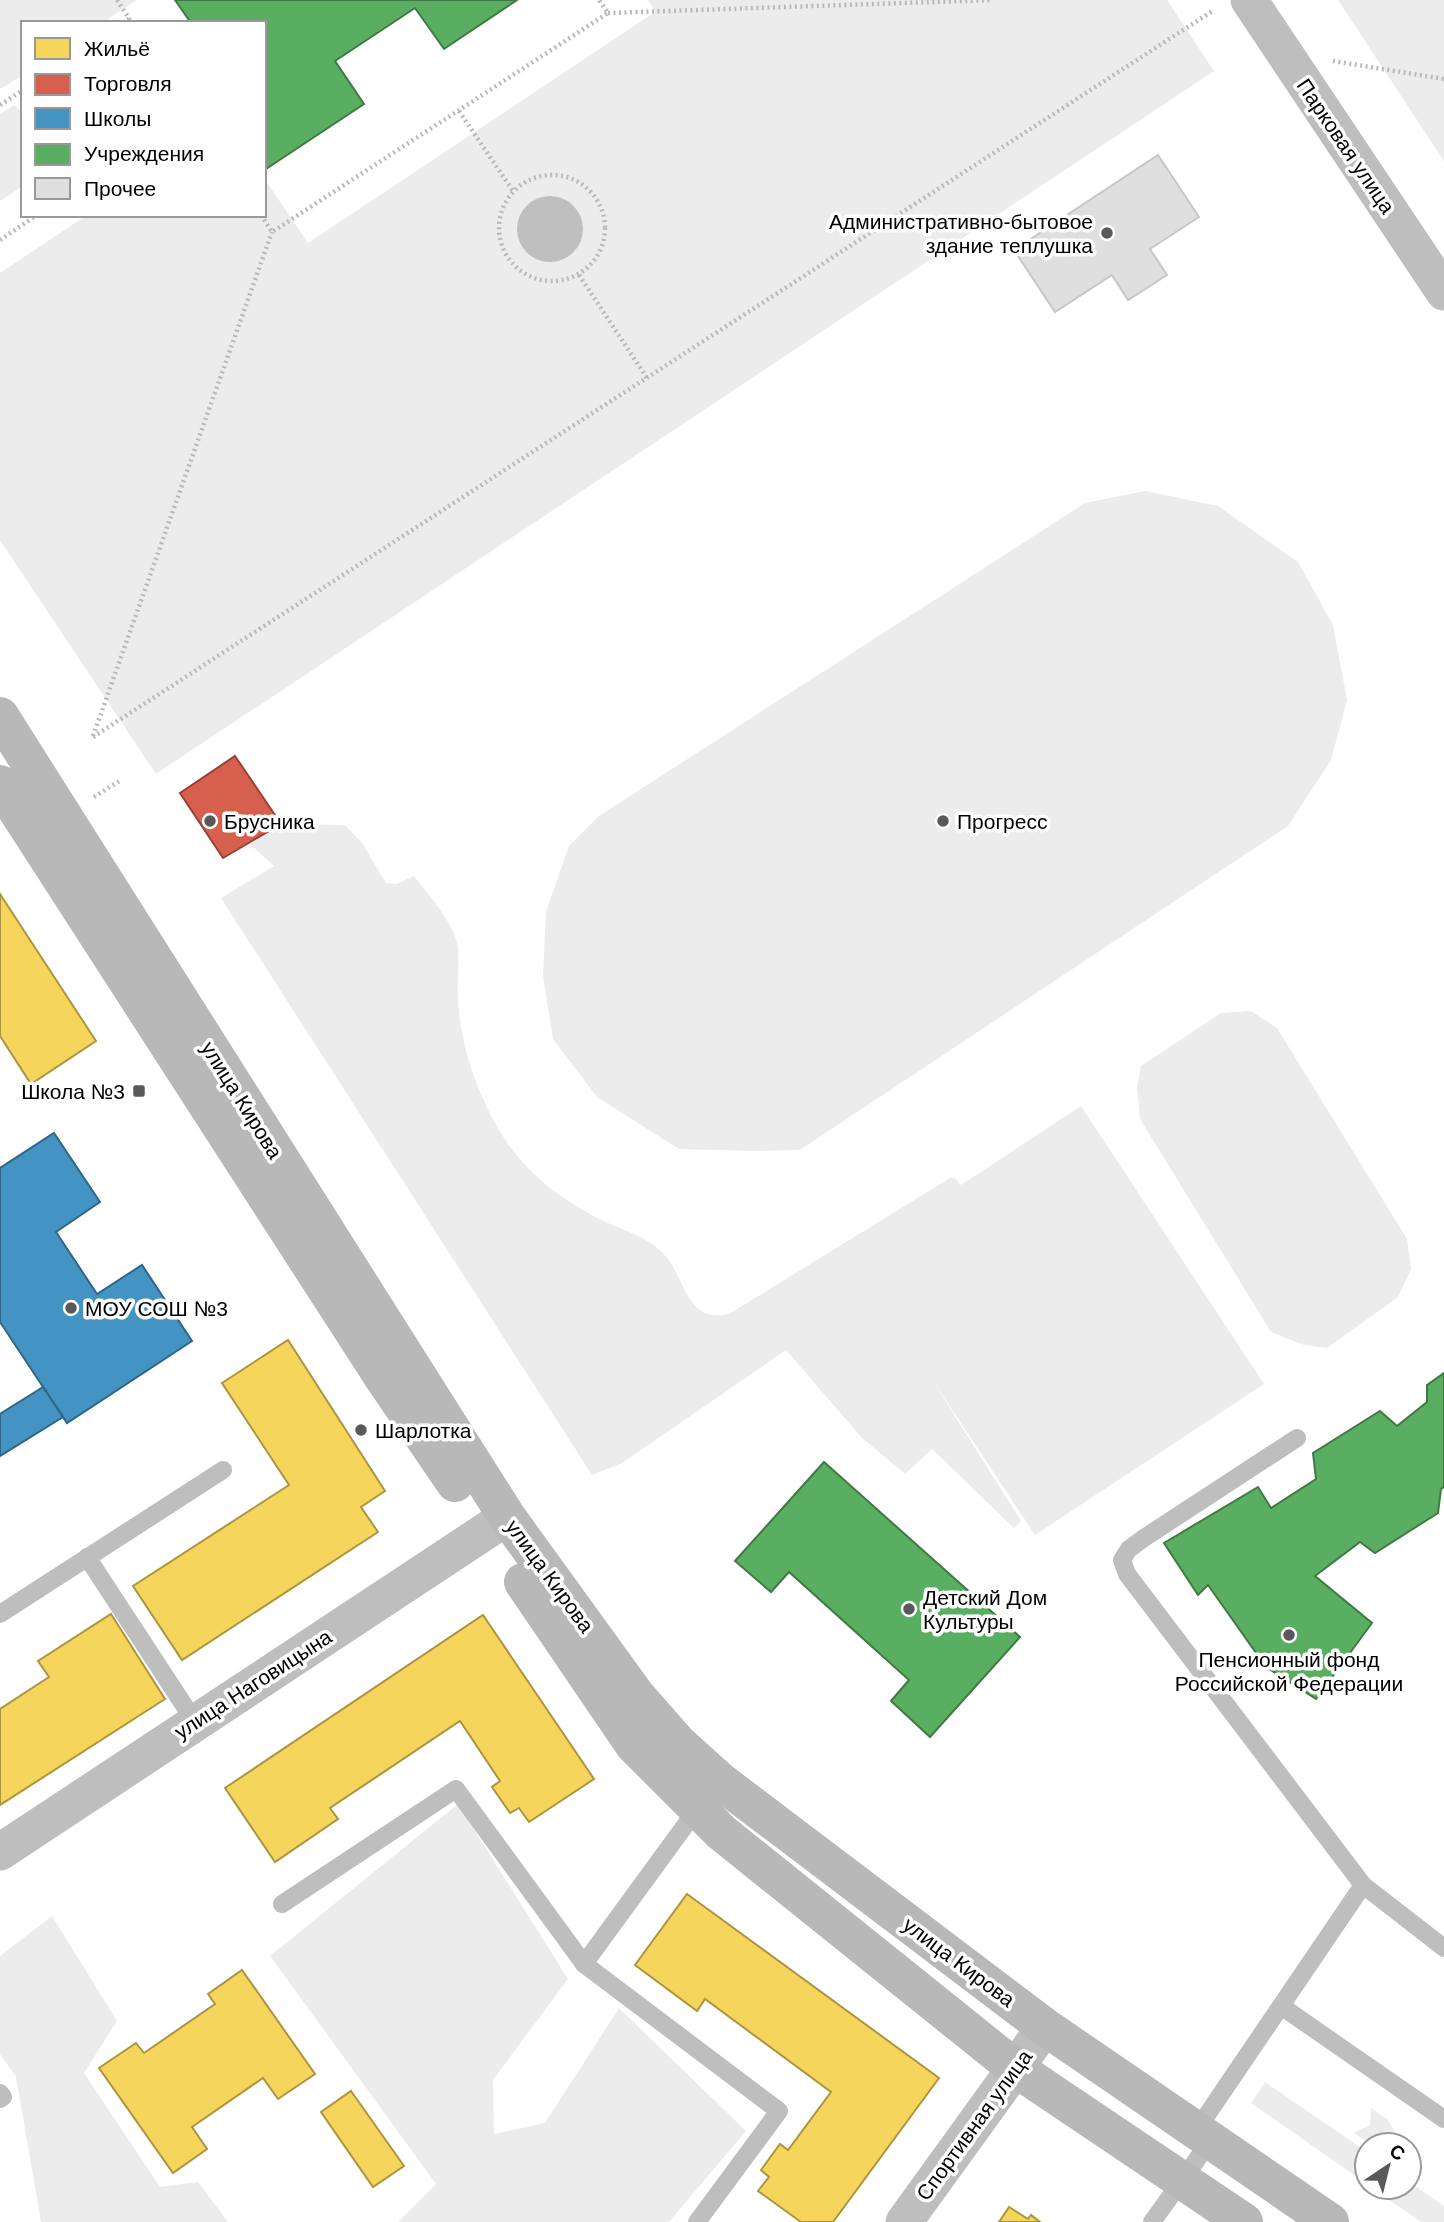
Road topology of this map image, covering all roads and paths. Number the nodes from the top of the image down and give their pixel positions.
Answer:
1 (117, 0) edge
2 (599, 0) edge
3 (992, 0) edge
4 (1234, 4) edge
5 (608, 13) junction
6 (131, 21) edge
7 (1284, 52) junction
8 (1444, 79) edge
9 (21, 91) edge
10 (0, 105) edge
11 (459, 111) junction
12 (513, 191) junction
13 (34, 217) edge
14 (262, 217) edge
15 (272, 232) junction
16 (0, 240) edge
17 (579, 275) junction
18 (1444, 292) edge
19 (647, 378) junction
20 (4, 731) edge
21 (0, 784) edge
22 (1297, 1438) dead end
23 (222, 1470) dead end
24 (497, 1523) junction
25 (87, 1558) junction
26 (0, 1614) edge
27 (195, 1723) junction
28 (709, 1795) junction
29 (0, 1852) edge
30 (1363, 1885) junction
31 (282, 1904) dead end
32 (1444, 1948) edge
33 (584, 1964) junction
34 (1281, 2006) junction
35 (1045, 2027) junction
36 (1015, 2067) junction
37 (0, 2093) edge
38 (0, 2099) edge
39 (1444, 2119) edge
40 (1204, 2136) junction
41 (1182, 2180) junction
42 (697, 2222) edge
43 (904, 2222) edge
44 (1152, 2222) edge
45 (1244, 2222) edge
46 (1330, 2222) edge

1 - 6 path
2 - 5 path
3 - 5 path
4 - 7 street, Парковая улица
4 - 19 path
5 - 11 path
7 - 8 path
7 - 18 street, Парковая улица
9 - 10 path
11 - 12 path
11 - 15 path
12 - 17 path
12 - 17 path
13 - 16 path
14 - 15 path
15 - 19 path
17 - 19 path
20 - 24 main road, улица Кирова
21 - 24 main road, улица Кирова
22 - 30 lane
23 - 25 lane
24 - 27 street, улица Наговицына
24 - 28 main road, улица Кирова
25 - 26 lane
25 - 27 lane
27 - 29 street, улица Наговицына
28 - 33 lane
28 - 35 main road, улица Кирова
28 - 36 main road, улица Кирова
30 - 32 lane
30 - 34 lane
31 - 33 lane
33 - 42 lane
34 - 39 lane
34 - 40 lane
35 - 36 street, Спортивная улица
35 - 40 main road, улица Кирова
36 - 41 main road, улица Кирова
36 - 43 street, Спортивная улица
37 - 38 lane
40 - 41 lane
40 - 46 main road, улица Кирова
41 - 44 lane
41 - 45 main road, улица Кирова

